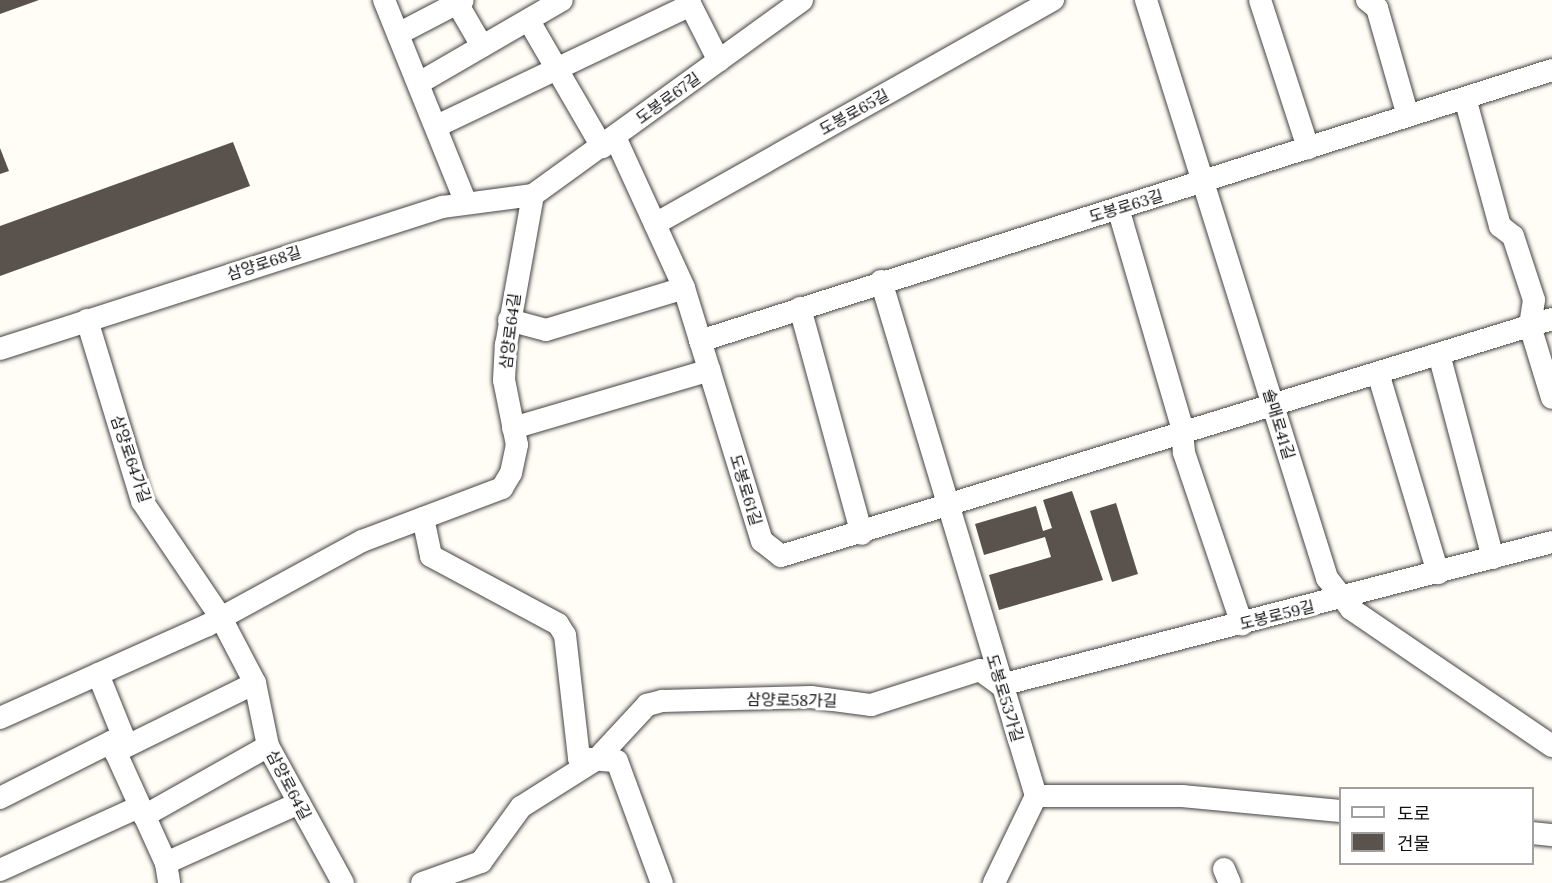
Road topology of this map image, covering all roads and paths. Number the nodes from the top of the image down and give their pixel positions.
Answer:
1 (384, 0) edge
2 (562, 0) edge
3 (802, 0) edge
4 (1053, 0) edge
5 (1146, 0) edge
6 (1260, 0) edge
7 (1367, 0) edge
8 (454, 2) edge
9 (689, 3) edge
10 (529, 21) junction
11 (398, 34) junction
12 (482, 46) junction
13 (719, 61) junction
14 (560, 70) junction
15 (1552, 70) edge
16 (419, 83) junction
17 (1465, 98) junction
18 (1408, 116) junction
19 (437, 126) junction
20 (609, 142) junction
21 (1308, 148) junction
22 (1203, 182) junction
23 (533, 195) junction
24 (466, 202) junction
25 (1118, 208) junction
26 (655, 224) junction
27 (881, 281) junction
28 (684, 288) junction
29 (800, 308) junction
30 (1552, 319) edge
31 (87, 320) junction
32 (509, 320) junction
33 (1530, 326) junction
34 (700, 341) junction
35 (0, 349) edge
36 (1439, 354) junction
37 (710, 370) junction
38 (1378, 373) junction
39 (1552, 398) edge
40 (1273, 405) junction
41 (513, 428) junction
42 (1182, 434) junction
43 (950, 507) junction
44 (423, 518) junction
45 (862, 534) junction
46 (1552, 542) edge
47 (1493, 558) junction
48 (1438, 573) junction
49 (1342, 599) junction
50 (220, 616) junction
51 (1242, 624) junction
52 (98, 674) junction
53 (255, 683) junction
54 (1001, 685) junction
55 (0, 718) edge
56 (267, 746) junction
57 (1552, 746) edge
58 (113, 747) junction
59 (597, 759) junction
60 (1036, 796) junction
61 (0, 798) edge
62 (299, 803) junction
63 (142, 811) junction
64 (1339, 811) edge
65 (1534, 833) edge
66 (1552, 835) edge
67 (0, 870) edge
68 (167, 873) edge
69 (343, 883) edge
70 (422, 883) edge
71 (662, 883) edge
72 (994, 883) edge

1 - 11 street
2 - 10 street
3 - 13 street, 도봉로67길
4 - 26 street, 도봉로65길
5 - 22 street, 솔매로41길
6 - 21 street
7 - 18 street
8 - 11 street
8 - 12 street
9 - 13 street
9 - 14 street
10 - 12 street
10 - 14 street
11 - 16 street
12 - 16 street
13 - 20 street, 도봉로67길
14 - 19 street
14 - 20 street
15 - 17 street, 도봉로63길
16 - 19 street
17 - 18 street, 도봉로63길
17 - 33 street
18 - 21 street, 도봉로63길
19 - 24 street
20 - 23 street, 도봉로67길
20 - 26 street, 도봉로61길
21 - 22 street, 도봉로63길
22 - 25 street, 도봉로63길
22 - 40 street, 솔매로41길
23 - 24 street, 삼양로68길
23 - 32 street, 삼양로64길
24 - 31 street, 삼양로68길
25 - 27 street, 도봉로63길
25 - 42 street
26 - 28 street, 도봉로61길
27 - 29 street, 도봉로63길
27 - 43 street
28 - 32 street
28 - 34 street, 도봉로61길
29 - 34 street, 도봉로63길
29 - 45 street
30 - 33 street, 도봉로61길
31 - 35 street, 삼양로68길
31 - 50 street, 삼양로64가길
32 - 41 street, 삼양로64길
33 - 36 street, 도봉로61길
33 - 39 street
34 - 37 street, 도봉로61길
36 - 38 street, 도봉로61길
36 - 47 street
37 - 41 street
37 - 45 street, 도봉로61길
38 - 40 street, 도봉로61길
38 - 48 street
40 - 42 street, 도봉로61길
40 - 49 street, 솔매로41길
41 - 44 street, 삼양로64길
42 - 43 street, 도봉로61길
42 - 51 street
43 - 45 street, 도봉로61길
43 - 54 street, 도봉로53가길
44 - 50 street, 삼양로64길
44 - 59 street
46 - 47 street, 도봉로59길
47 - 48 street, 도봉로59길
48 - 49 street, 도봉로59길
49 - 51 street, 도봉로59길
49 - 57 street, 솔매로41길
50 - 52 street, 삼양로64길
50 - 53 street, 삼양로64길
51 - 54 street, 도봉로59길
52 - 55 street, 삼양로64길
52 - 58 street
53 - 56 street, 삼양로64길
53 - 58 street
54 - 59 street, 삼양로58가길
54 - 60 street, 도봉로53가길
56 - 62 street, 삼양로64길
56 - 63 street
58 - 61 street
58 - 63 street
59 - 70 street, 삼양로58가길
59 - 71 street
60 - 64 street
60 - 72 street
62 - 68 street
62 - 69 street, 삼양로64길
63 - 67 street
63 - 68 street
65 - 66 street

